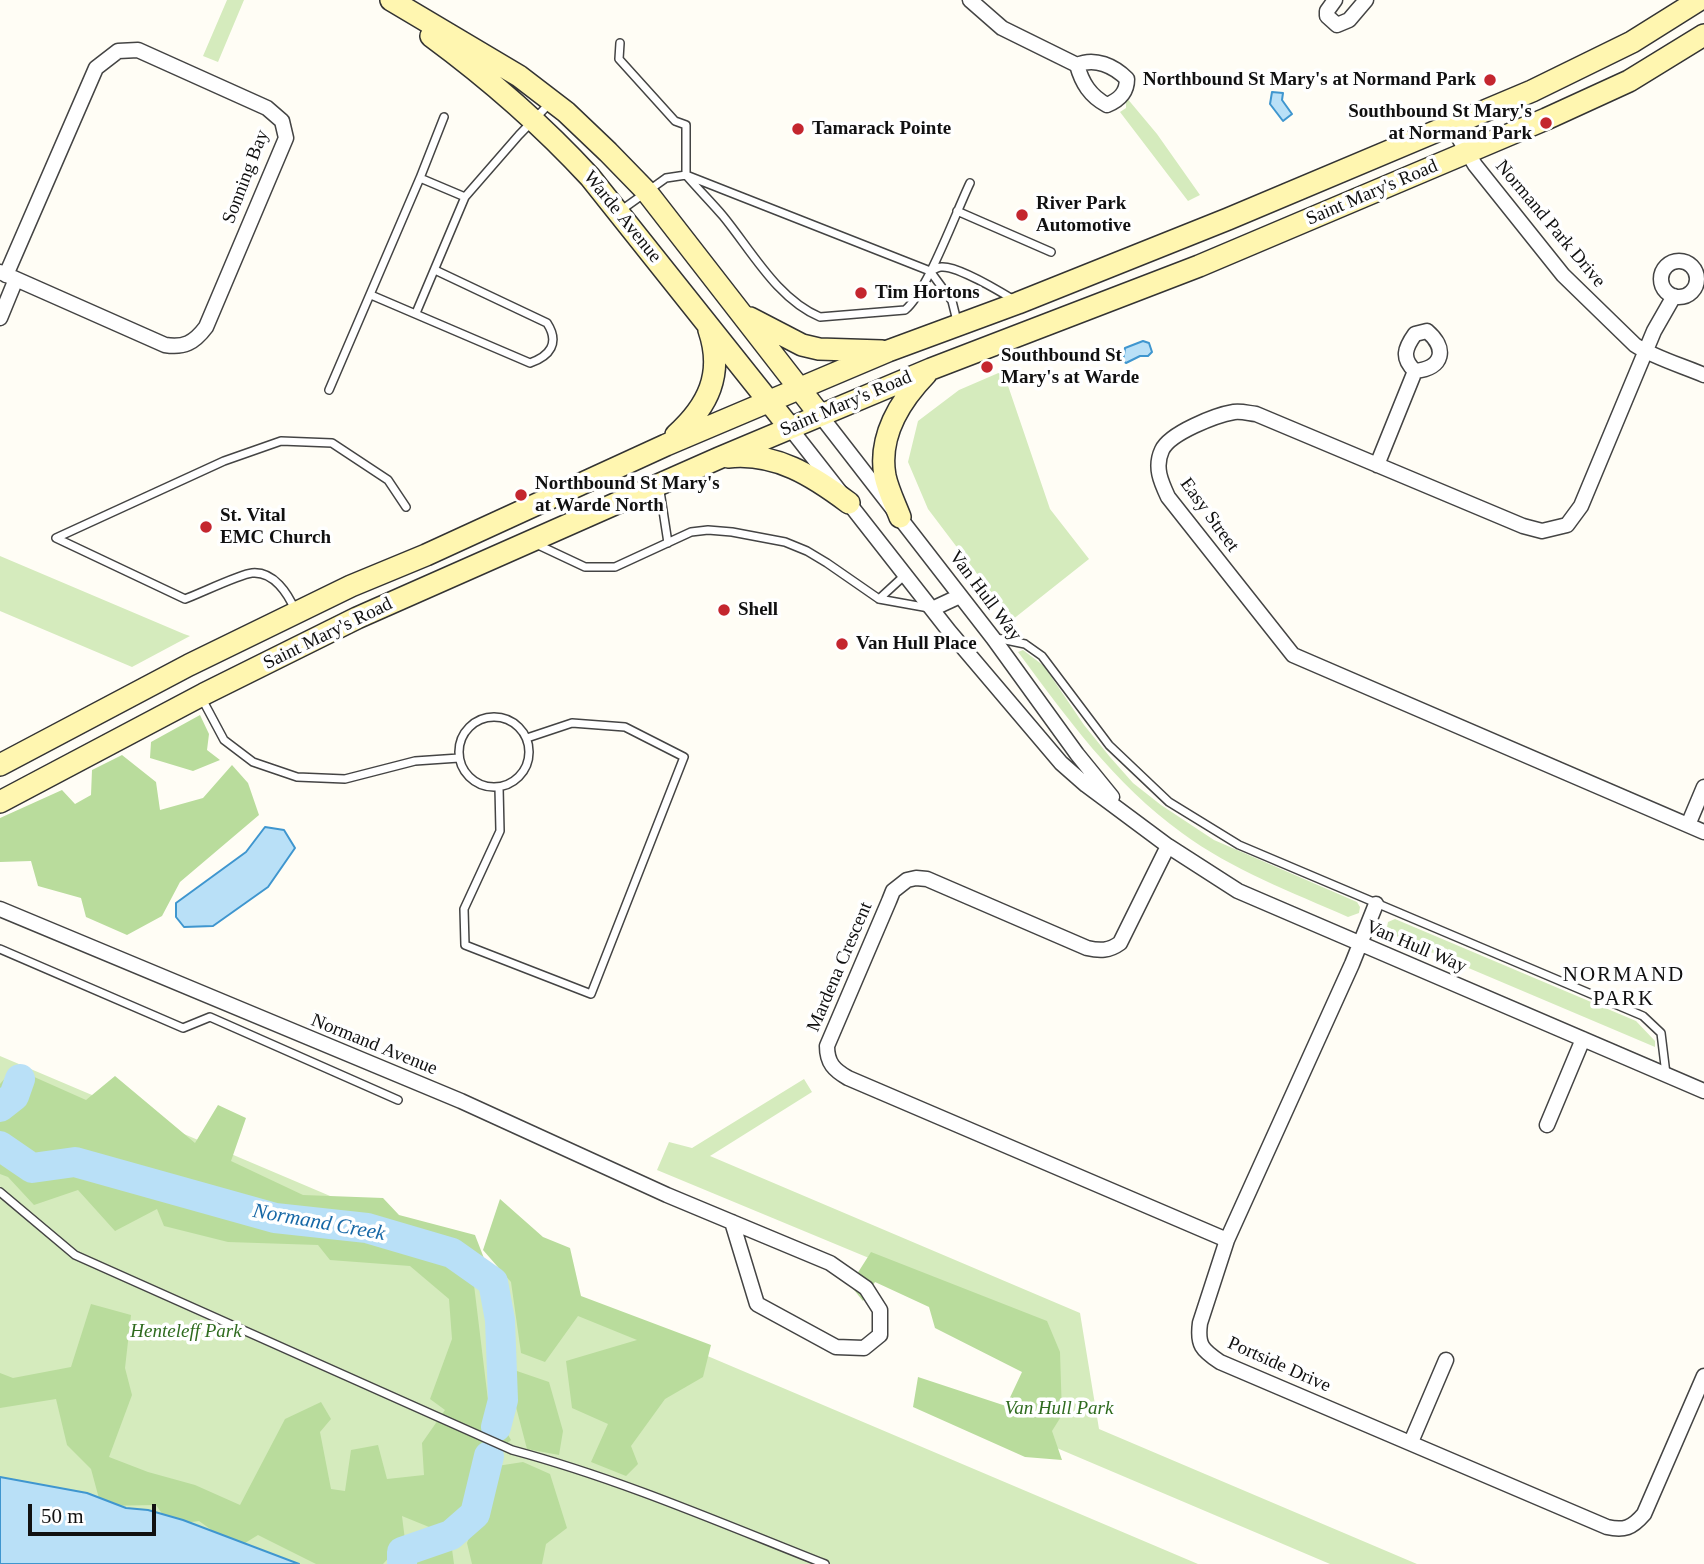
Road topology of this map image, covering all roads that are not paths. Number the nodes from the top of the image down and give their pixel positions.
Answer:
1 (381, 0) edge
2 (391, 0) edge
3 (970, 0) edge
4 (1335, 0) edge
5 (1366, 0) edge
6 (1699, 0) edge
7 (1704, 36) edge
8 (620, 43) dead end
9 (1077, 65) dead end
10 (552, 102) junction
11 (444, 117) dead end
12 (533, 120) junction
13 (1451, 125) junction
14 (1466, 153) junction
15 (686, 175) junction
16 (421, 177) junction
17 (970, 183) dead end
18 (646, 191) junction
19 (465, 197) junction
20 (957, 211) junction
21 (619, 212) junction
22 (1051, 252) dead end
23 (435, 270) junction
24 (930, 271) junction
25 (7, 275) edge
26 (371, 295) junction
27 (1674, 296) dead end
28 (1018, 303) junction
29 (416, 313) junction
30 (740, 313) junction
31 (0, 318) edge
32 (706, 322) junction
33 (958, 325) junction
34 (888, 351) junction
35 (1647, 353) junction
36 (930, 369) junction
37 (1415, 371) dead end
38 (1704, 375) edge
39 (799, 389) junction
40 (329, 390) dead end
41 (768, 402) junction
42 (820, 415) junction
43 (790, 428) junction
44 (836, 436) joint
45 (666, 445) junction
46 (719, 458) junction
47 (1377, 465) junction
48 (824, 471) joint
49 (625, 500) junction
50 (849, 503) junction
51 (406, 507) dead end
52 (900, 517) junction
53 (530, 541) junction
54 (668, 543) junction
55 (905, 575) junction
56 (960, 596) junction
57 (879, 599) junction
58 (932, 609) junction
59 (296, 613) junction
60 (993, 638) junction
61 (201, 696) junction
62 (527, 738) junction
63 (459, 758) junction
64 (0, 765) edge
65 (499, 787) junction
66 (1704, 787) edge
67 (0, 802) edge
68 (1126, 814) junction
69 (1688, 825) junction
70 (1704, 832) edge
71 (1168, 845) junction
72 (1376, 904) junction
73 (0, 909) edge
74 (1361, 944) junction
75 (0, 949) edge
76 (1583, 1040) junction
77 (1666, 1075) junction
78 (1704, 1091) edge
79 (397, 1100) dead end
80 (1547, 1125) dead end
81 (0, 1192) edge
82 (732, 1222) junction
83 (1227, 1240) junction
84 (1446, 1360) dead end
85 (1704, 1377) edge
86 (1411, 1442) junction
87 (825, 1564) edge

1 - 12 main road, Warde Avenue
2 - 10 main road, Warde Avenue
3 - 9 street
4 - 5 street
6 - 13 main road, Saint Mary's Road
7 - 14 main road, Saint Mary's Road
8 - 15 lane
10 - 12 lane
10 - 18 main road, Warde Avenue
11 - 16 lane
12 - 19 lane
12 - 21 main road, Warde Avenue
13 - 14 street, Normand Park Drive
13 - 28 main road, Saint Mary's Road
14 - 35 street, Normand Park Drive
14 - 36 main road, Saint Mary's Road
15 - 18 lane
15 - 24 lane
15 - 24 lane
16 - 19 lane
16 - 26 lane
17 - 20 lane
18 - 21 lane
18 - 30 main road, Warde Avenue
19 - 23 lane
20 - 22 lane
20 - 24 lane
21 - 32 main road, Warde Avenue
23 - 29 lane
23 - 29 lane
24 - 28 lane
24 - 33 lane
25 - 25 street, Sonning Bay
25 - 31 street
26 - 29 lane
26 - 40 lane
27 - 35 street
28 - 33 main road, Saint Mary's Road
30 - 34 main road
30 - 39 main road, Warde Avenue
32 - 41 main road, Warde Avenue
32 - 45 main road
33 - 34 main road, Saint Mary's Road
34 - 39 main road, Saint Mary's Road
35 - 38 street, Normand Park Drive
35 - 47 street, Easy Street
36 - 42 main road, Saint Mary's Road
36 - 52 main road
37 - 47 street
39 - 41 main road, Saint Mary's Road
39 - 42 main road, Warde Avenue
41 - 43 main road, Warde Avenue
41 - 45 main road, Saint Mary's Road
42 - 43 main road, Saint Mary's Road
42 - 44 street, Warde Avenue
43 - 46 main road, Saint Mary's Road
43 - 48 street, Warde Avenue
44 - 52 street, Van Hull Way
45 - 59 main road, Saint Mary's Road
46 - 49 main road, Saint Mary's Road
46 - 50 main road
47 - 69 street, Easy Street
48 - 50 street, Van Hull Way
49 - 53 main road, Saint Mary's Road
49 - 54 lane
50 - 55 street, Van Hull Way
51 - 59 lane
52 - 56 street, Van Hull Way
53 - 54 lane
53 - 61 main road, Saint Mary's Road
54 - 57 lane
55 - 57 lane
55 - 58 street, Van Hull Way
56 - 58 street
56 - 60 street, Van Hull Way
57 - 58 lane
58 - 68 street, Van Hull Way
59 - 64 main road, Saint Mary's Road
60 - 68 street, Van Hull Way
60 - 72 lane
61 - 63 lane
61 - 67 main road, Saint Mary's Road
62 - 63 lane
62 - 65 lane
62 - 65 lane
63 - 65 lane
66 - 69 street
68 - 71 street, Van Hull Way
69 - 70 street, Easy Street
71 - 74 street, Van Hull Way
71 - 83 street, Mardena Crescent
72 - 74 street, Portside Drive
72 - 77 lane
73 - 82 street, Normand Avenue
74 - 76 street, Van Hull Way
74 - 83 street, Portside Drive
75 - 79 lane
76 - 77 street, Van Hull Way
76 - 80 street
77 - 78 street, Van Hull Way
81 - 87 lane
82 - 82 street, Normand Avenue
83 - 86 street, Portside Drive
84 - 86 street
85 - 86 street, Portside Drive

